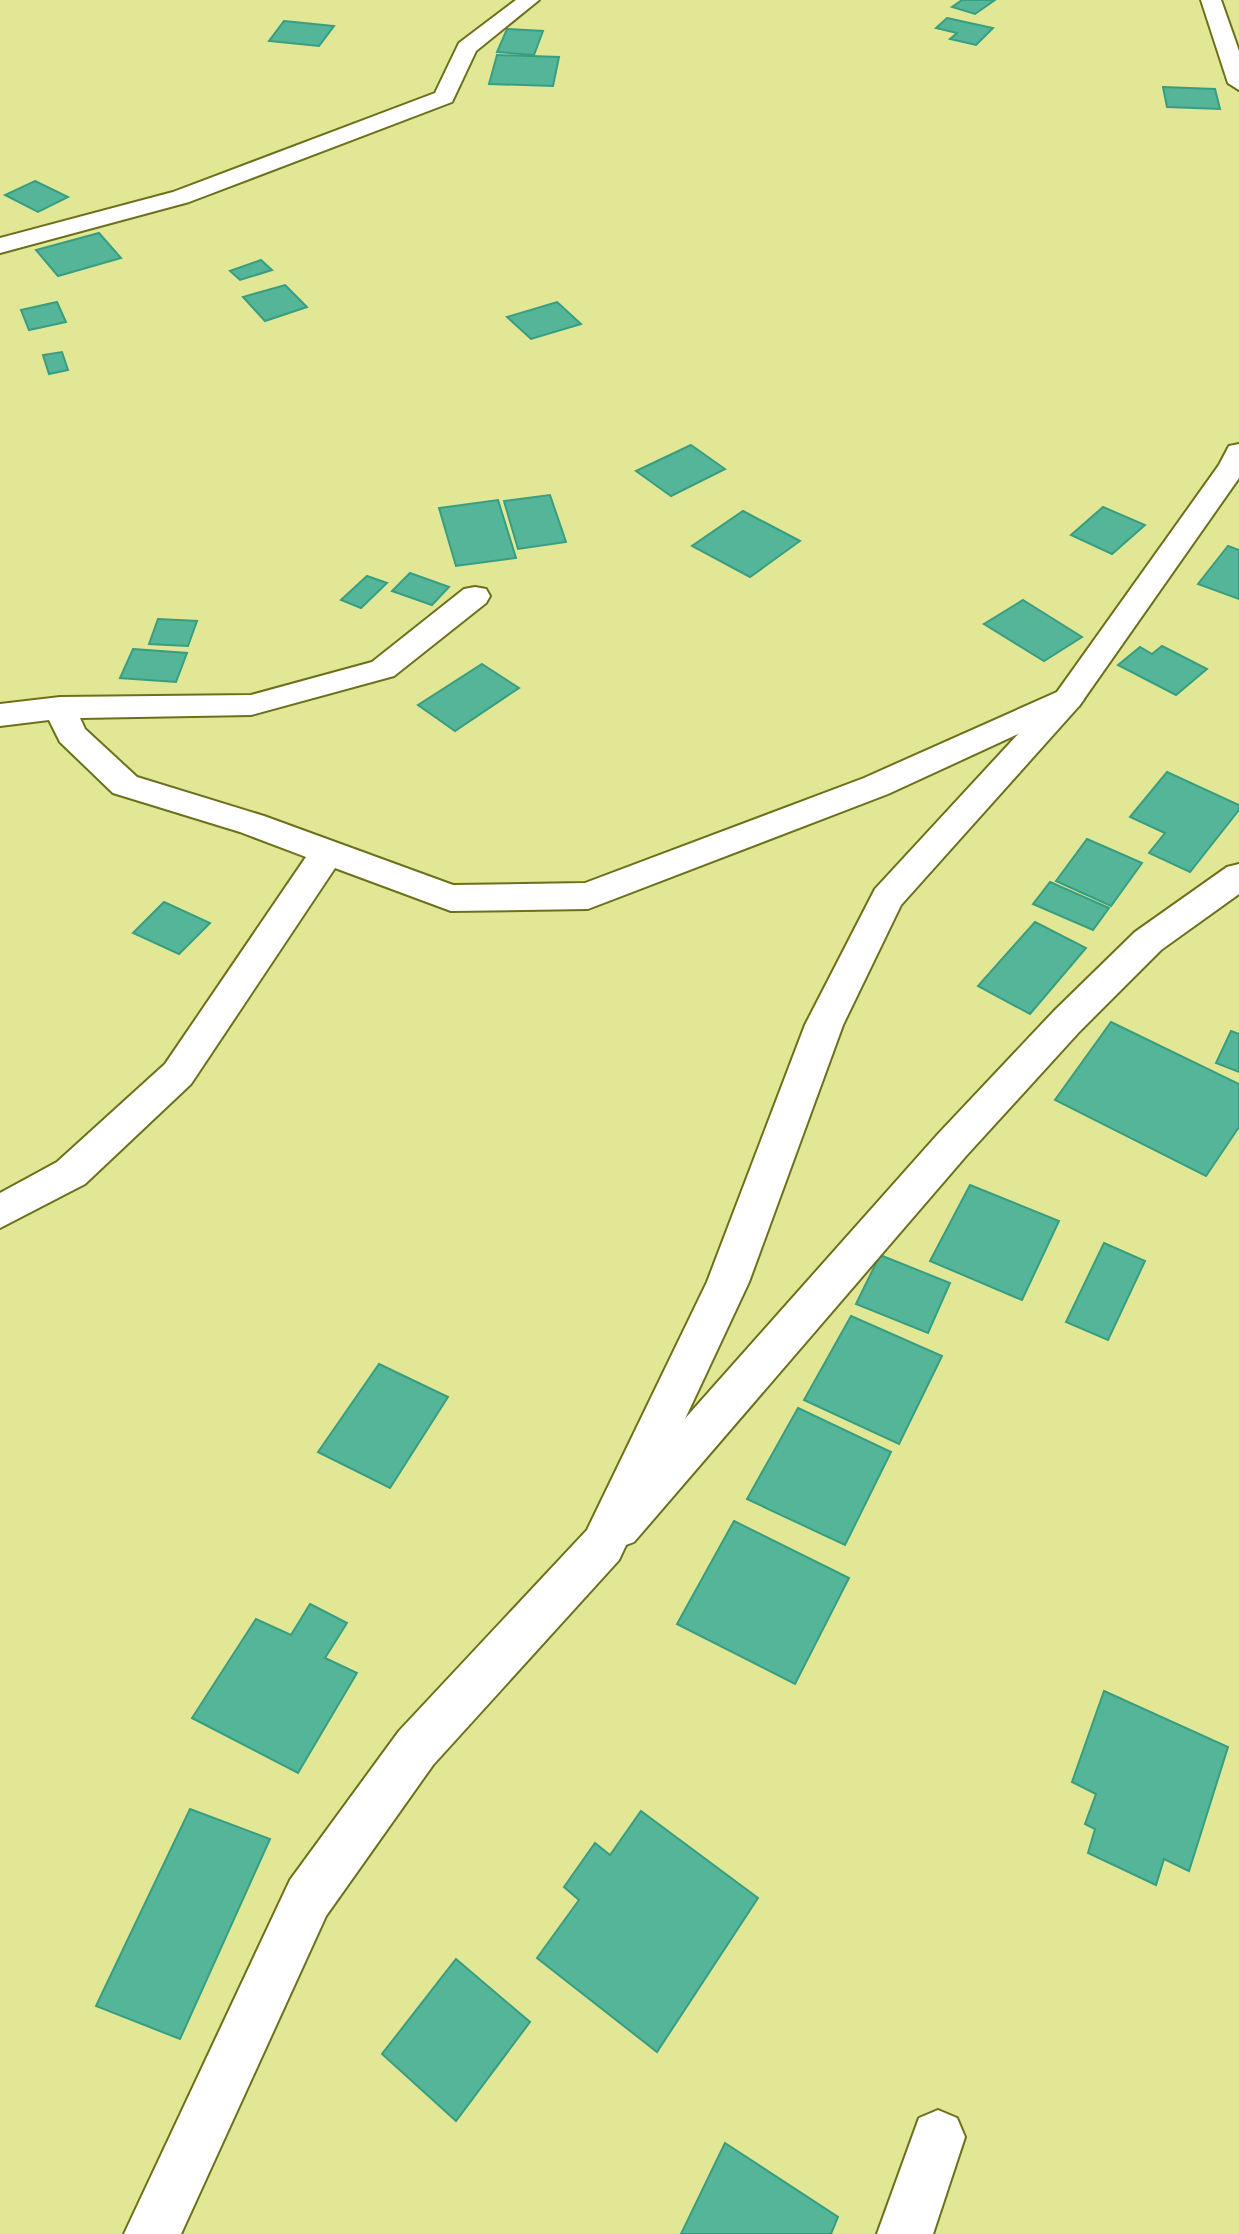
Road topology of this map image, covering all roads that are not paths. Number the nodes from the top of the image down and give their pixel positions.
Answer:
1 (529, 0) edge
2 (1211, 0) edge
3 (1239, 83) edge
4 (0, 246) edge
5 (1239, 452) edge
6 (475, 596) dead end
7 (1068, 699) junction
8 (60, 708) junction
9 (0, 715) edge
10 (328, 852) junction
11 (1239, 876) edge
12 (0, 1212) edge
13 (603, 1545) junction
14 (938, 2137) dead end
15 (152, 2234) edge
16 (905, 2234) edge

1 - 4 street
2 - 3 street
5 - 7 street
6 - 8 street
7 - 10 street
7 - 13 street
8 - 9 street
8 - 10 street
10 - 12 street
11 - 13 street
13 - 15 street
14 - 16 street

